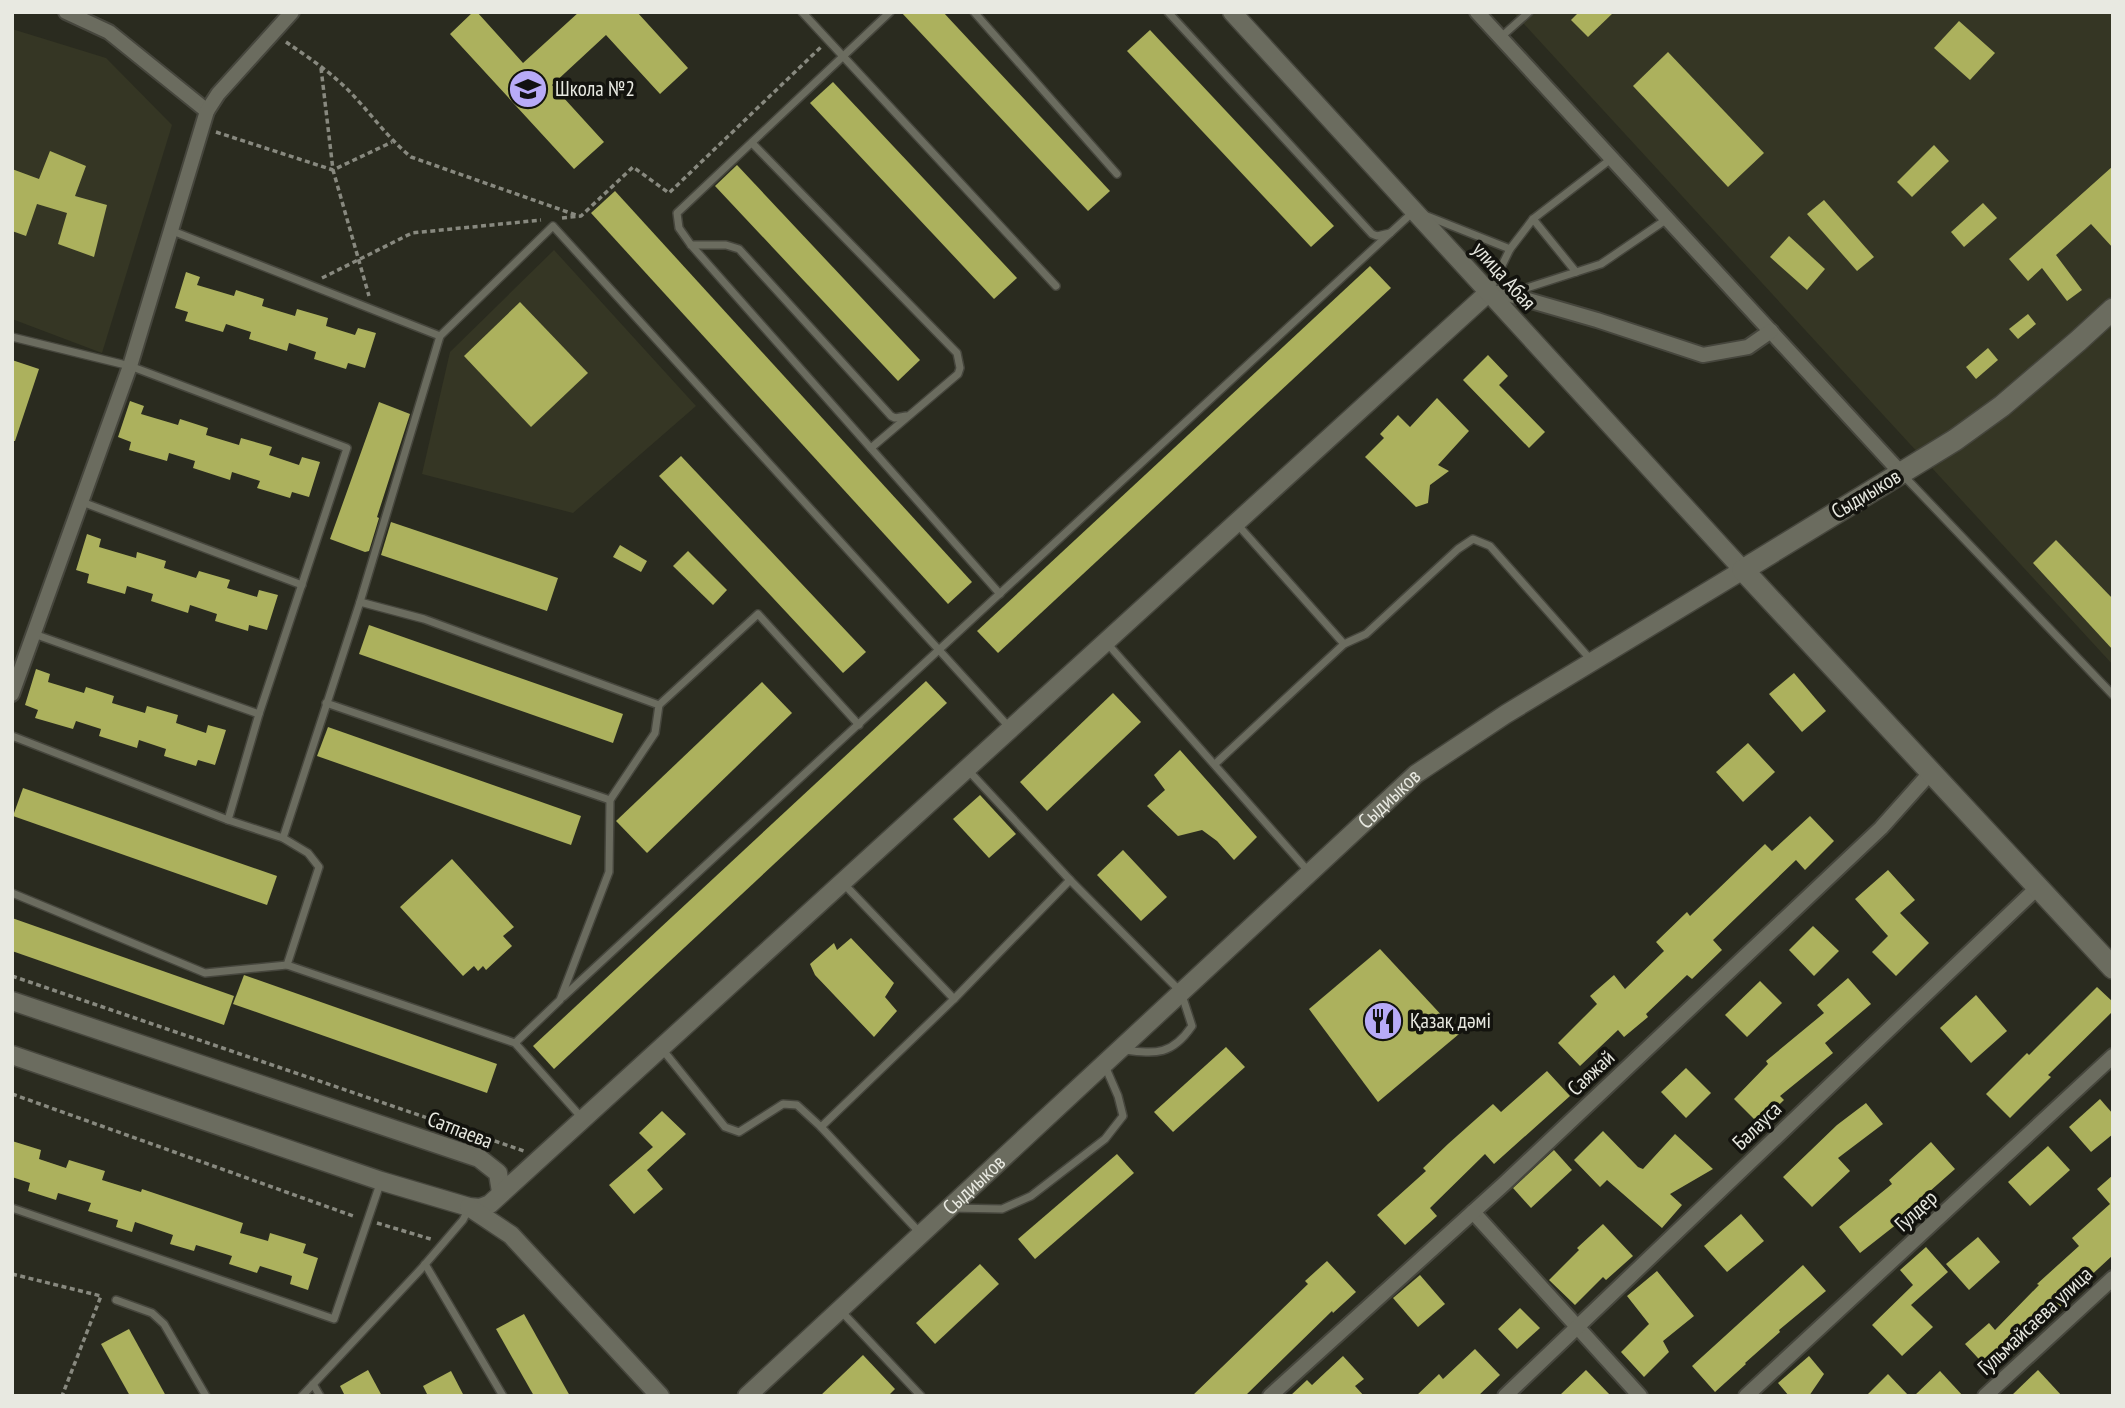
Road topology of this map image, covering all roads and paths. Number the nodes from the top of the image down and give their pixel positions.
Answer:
1 (66, 12) edge
2 (292, 12) edge
3 (802, 12) edge
4 (890, 12) edge
5 (974, 12) edge
6 (1168, 12) edge
7 (1232, 12) edge
8 (1477, 12) edge
9 (1529, 12) edge
10 (273, 33) junction
11 (1500, 37) junction
12 (828, 40) junction
13 (843, 57) junction
14 (320, 66) junction
15 (207, 111) junction
16 (201, 127) junction
17 (393, 142) junction
18 (752, 143) junction
19 (1612, 158) junction
20 (333, 170) junction
21 (1117, 174) dead end
22 (1414, 211) junction
23 (581, 216) junction
24 (555, 219) dead end
25 (1533, 219) junction
26 (1668, 219) junction
27 (542, 220) dead end
28 (170, 230) junction
29 (1390, 233) junction
30 (691, 246) junction
31 (1510, 249) junction
32 (359, 259) junction
33 (1576, 272) junction
34 (308, 285) junction
35 (1056, 286) dead end
36 (1489, 292) junction
37 (1507, 294) junction
38 (2113, 309) edge
39 (372, 310) junction
40 (1771, 331) junction
41 (440, 336) junction
42 (13, 338) edge
43 (130, 366) junction
44 (910, 415) junction
45 (870, 448) junction
46 (1901, 473) junction
47 (81, 501) junction
48 (1236, 523) junction
49 (1743, 570) junction
50 (302, 584) junction
51 (1000, 594) junction
52 (360, 602) junction
53 (34, 634) junction
54 (1106, 642) junction
55 (1344, 644) junction
56 (940, 650) junction
57 (1592, 661) junction
58 (12, 694) edge
59 (2113, 695) edge
60 (326, 703) junction
61 (659, 705) junction
62 (259, 714) junction
63 (859, 724) junction
64 (1011, 728) junction
65 (12, 736) edge
66 (1216, 764) junction
67 (967, 768) junction
68 (1931, 772) junction
69 (610, 800) junction
70 (228, 820) junction
71 (283, 838) junction
72 (1309, 873) junction
73 (1070, 880) junction
74 (842, 883) junction
75 (2038, 887) junction
76 (12, 892) edge
77 (287, 965) junction
78 (2113, 968) edge
79 (12, 976) edge
80 (1181, 992) junction
81 (954, 999) junction
82 (560, 1000) junction
83 (12, 1001) edge
84 (516, 1043) junction
85 (661, 1048) junction
86 (1119, 1049) junction
87 (12, 1055) edge
88 (2113, 1056) edge
89 (1104, 1064) junction
90 (12, 1094) edge
91 (583, 1119) junction
92 (821, 1127) junction
93 (479, 1158) junction
94 (541, 1159) junction
95 (381, 1181) junction
96 (500, 1194) junction
97 (469, 1207) junction
98 (12, 1208) edge
99 (948, 1208) junction
100 (1473, 1212) junction
101 (368, 1221) junction
102 (921, 1234) junction
103 (512, 1235) junction
104 (444, 1242) junction
105 (425, 1264) junction
106 (12, 1274) edge
107 (2113, 1278) edge
108 (116, 1300) dead end
109 (839, 1310) junction
110 (1578, 1326) junction
111 (313, 1384) junction
112 (748, 1395) edge
113 (62, 1396) edge
114 (206, 1396) edge
115 (302, 1396) edge
116 (320, 1396) edge
117 (503, 1396) edge
118 (660, 1396) edge
119 (921, 1396) edge
120 (1270, 1396) edge
121 (1505, 1396) edge
122 (1640, 1396) edge
123 (1746, 1396) edge
124 (1985, 1396) edge

1 - 15 street
2 - 10 street
3 - 12 lane
4 - 13 lane
5 - 21 lane
6 - 29 lane
7 - 22 street, улица Абая
8 - 11 street
9 - 11 lane
10 - 14 path
10 - 15 street
11 - 19 street
12 - 13 lane
12 - 23 path
13 - 18 lane
13 - 35 lane
14 - 17 path
14 - 20 path
15 - 16 street
16 - 20 path
16 - 28 street
17 - 20 path
17 - 23 path
18 - 30 lane
18 - 44 lane
19 - 25 lane
19 - 26 street
20 - 32 path
22 - 29 lane
22 - 31 lane
22 - 36 street, улица Абая
23 - 24 path
25 - 31 lane
25 - 33 lane
26 - 33 lane
26 - 40 street
27 - 32 path
28 - 34 lane
28 - 43 street
29 - 51 lane
30 - 44 lane
30 - 45 lane
31 - 36 lane
32 - 34 path
32 - 39 path
33 - 37 lane
34 - 39 lane
36 - 37 street
36 - 48 street
36 - 49 street, улица Абая
37 - 40 street
38 - 46 main road, Сыдиыков
39 - 41 lane
40 - 46 street
41 - 52 lane
41 - 56 lane
42 - 43 lane
43 - 47 street
43 - 50 lane
44 - 45 lane
45 - 51 lane
46 - 49 main road, Сыдиыков
46 - 59 lane
47 - 50 lane
47 - 53 street
48 - 54 street
48 - 55 lane
49 - 57 street, Сыдиыков
49 - 68 main road
50 - 62 lane
51 - 56 lane
52 - 60 lane
52 - 61 lane
53 - 58 street
53 - 62 lane
54 - 64 street
54 - 66 lane
55 - 57 lane
55 - 66 lane
56 - 63 lane
56 - 64 lane
57 - 72 street, Сыдиыков
60 - 69 lane
60 - 71 lane
61 - 63 lane
61 - 69 lane
62 - 70 lane
63 - 82 lane
64 - 67 street
65 - 70 lane
66 - 72 lane
67 - 73 lane
67 - 74 street
68 - 75 main road
68 - 100 street, Саяжай
69 - 82 lane
70 - 71 lane
71 - 77 lane
72 - 80 street, Сыдиыков
73 - 80 lane
73 - 81 lane
74 - 81 lane
74 - 85 street
75 - 78 main road
75 - 110 street, Балауса
76 - 77 lane
77 - 84 lane
79 - 94 path
80 - 86 street, Сыдиыков
80 - 86 lane
81 - 92 lane
82 - 84 lane
83 - 93 street, Сатпаева
84 - 91 lane
85 - 91 street
85 - 92 lane
86 - 89 street, Сыдиыков
87 - 95 street
88 - 123 street, Гулдер
89 - 99 street, Сыдиыков
89 - 99 lane
90 - 101 path
91 - 94 street
92 - 102 lane
93 - 94 street
93 - 96 street, Сатпаева
94 - 96 street
95 - 97 street
95 - 101 lane
96 - 97 street
96 - 103 street, Сатпаева
97 - 103 street
97 - 104 lane
98 - 101 lane
99 - 102 street, Сыдиыков
100 - 110 street
100 - 120 street, Саяжай
101 - 104 path
102 - 109 street, Сыдиыков
103 - 118 street
104 - 105 lane
105 - 111 lane
105 - 117 lane
106 - 113 path
107 - 124 street, Гульмайсаева улица
108 - 114 lane
109 - 112 street, Сыдиыков
109 - 119 lane
110 - 121 street, Балауса
110 - 122 street
111 - 115 lane
111 - 116 lane

